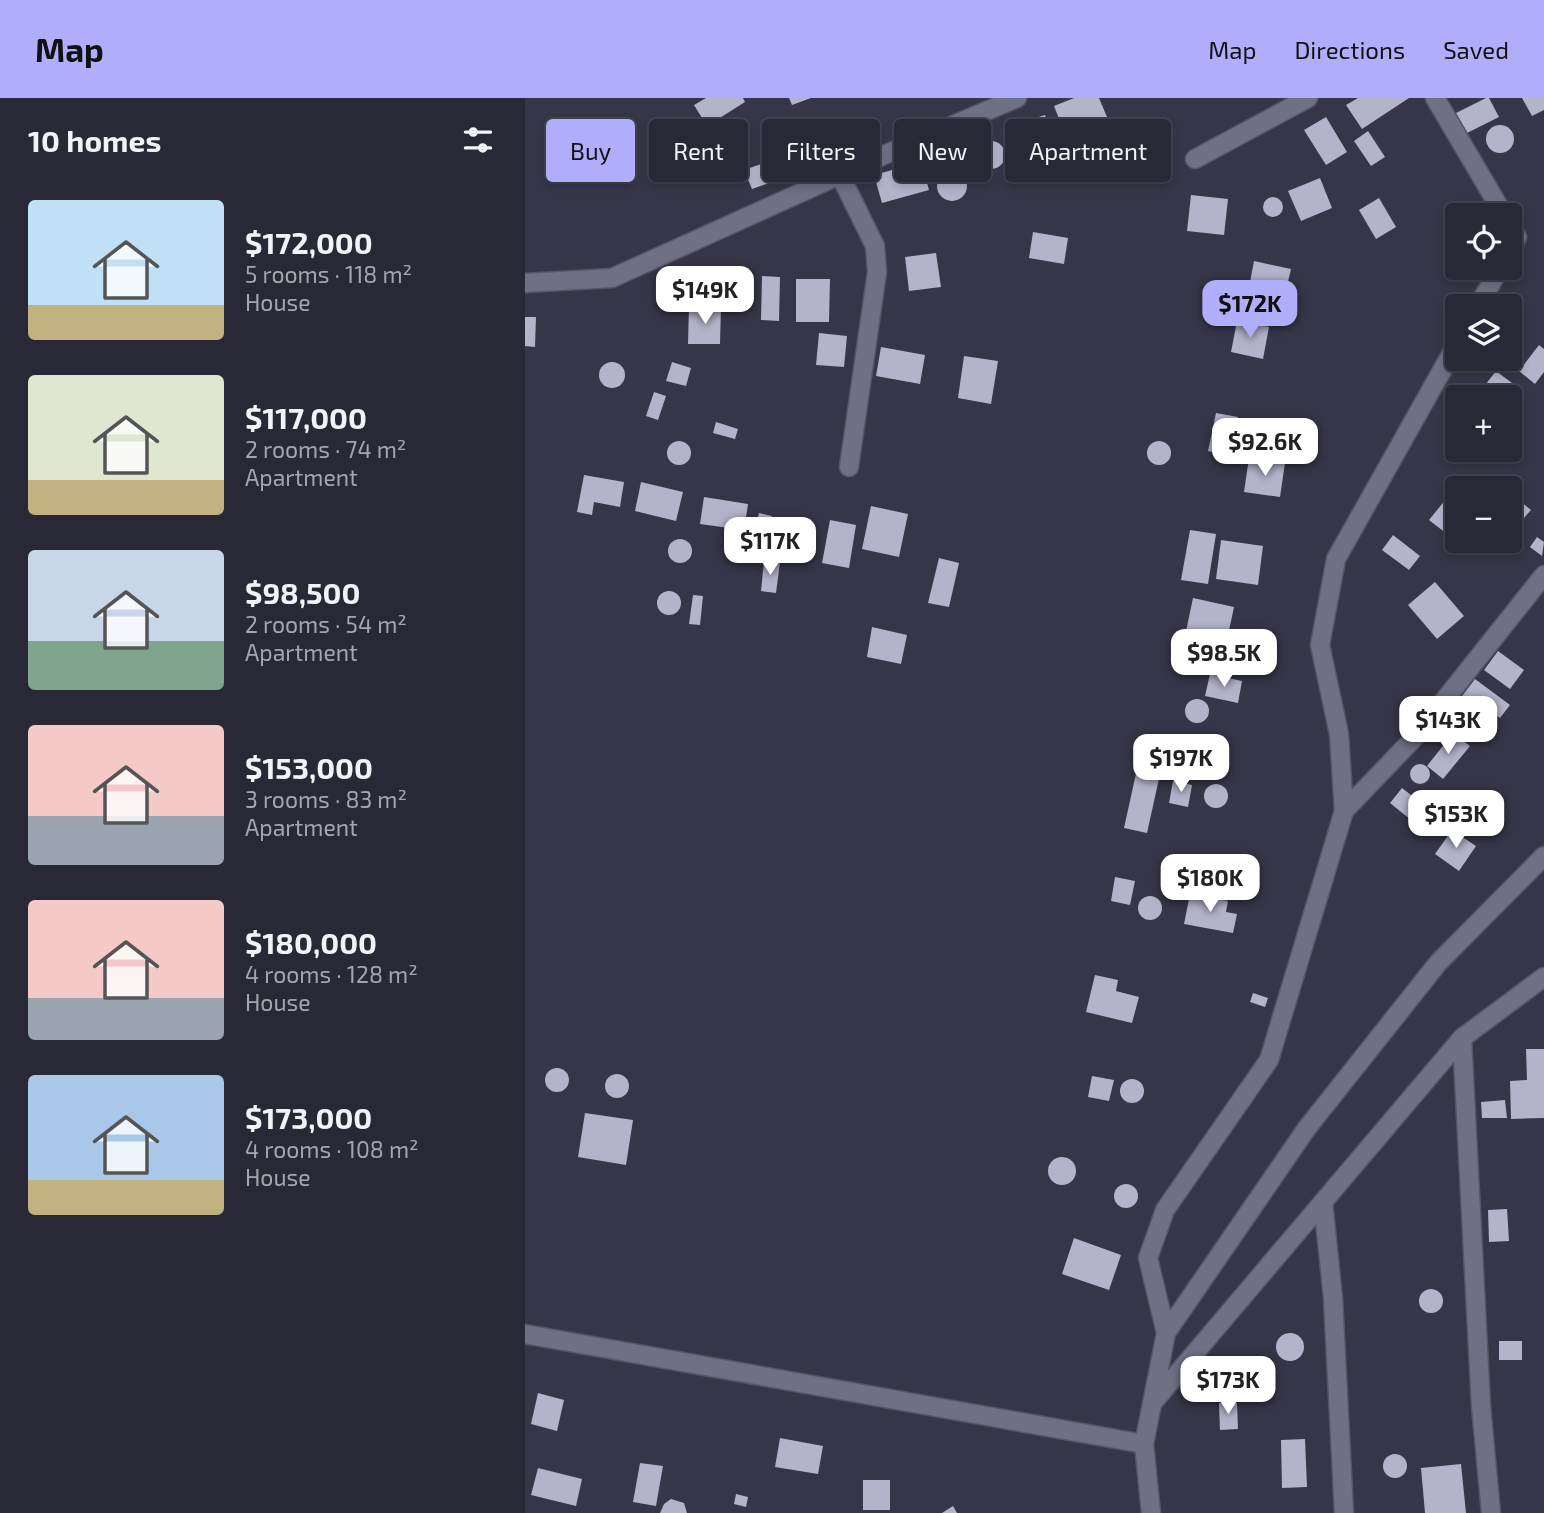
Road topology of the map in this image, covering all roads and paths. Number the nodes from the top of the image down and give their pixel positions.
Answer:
1 (1017, 98) edge
2 (1308, 98) edge
3 (1435, 98) edge
4 (880, 158) edge
5 (1195, 159) dead end
6 (825, 182) edge
7 (843, 182) edge
8 (1497, 203) edge
9 (525, 283) edge
10 (1445, 365) edge
11 (849, 467) dead end
12 (1544, 575) edge
13 (1344, 811) junction
14 (1544, 856) edge
15 (1544, 977) edge
16 (1462, 1038) junction
17 (1323, 1202) junction
18 (1166, 1332) junction
19 (525, 1334) edge
20 (1152, 1402) junction
21 (1144, 1444) junction
22 (1151, 1513) edge
23 (1344, 1513) edge
24 (1491, 1513) edge

1 - 4 street
2 - 5 street
3 - 8 street
6 - 9 street
7 - 11 street
10 - 13 street
12 - 13 street
13 - 18 street
14 - 18 street
15 - 16 street
16 - 17 street
16 - 24 street
17 - 20 street
17 - 23 street
18 - 20 street
19 - 21 street
20 - 21 street
21 - 22 street

